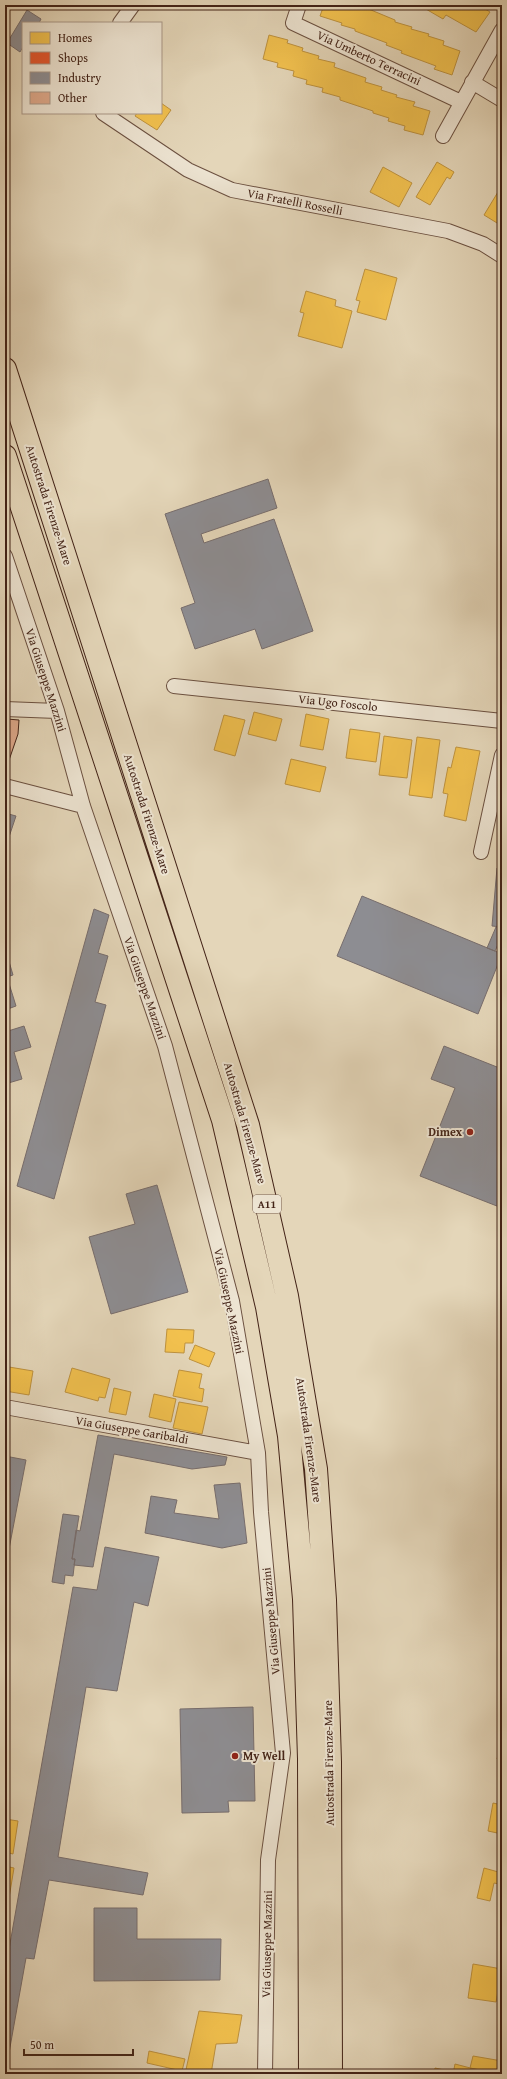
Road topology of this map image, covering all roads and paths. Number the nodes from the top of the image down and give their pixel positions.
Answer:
1 (133, 5) edge
2 (299, 5) edge
3 (121, 22) edge
4 (502, 30) edge
5 (472, 82) junction
6 (502, 100) edge
7 (461, 102) junction
8 (104, 114) edge
9 (443, 136) dead end
10 (502, 256) edge
11 (5, 369) edge
12 (5, 456) edge
13 (5, 556) edge
14 (174, 686) dead end
15 (5, 708) edge
16 (57, 711) junction
17 (502, 721) edge
18 (502, 755) edge
19 (5, 786) edge
20 (83, 806) junction
21 (481, 852) dead end
22 (5, 1408) edge
23 (258, 1453) junction
24 (265, 2074) edge
25 (310, 2074) edge
26 (331, 2074) edge

1 - 3 street
2 - 7 street, Via Umberto Terracini
4 - 5 street
5 - 6 street
5 - 7 street
7 - 9 street
8 - 10 street, Via Fratelli Rosselli
11 - 26 highway, Autostrada Firenze-Mare / A11
12 - 25 highway, Autostrada Firenze-Mare / A11
13 - 16 street, Via Giuseppe Mazzini
14 - 17 street, Via Ugo Foscolo
15 - 16 street
16 - 20 street, Via Giuseppe Mazzini
18 - 21 street
19 - 20 street
20 - 23 street, Via Giuseppe Mazzini
22 - 23 street, Via Giuseppe Garibaldi
23 - 24 street, Via Giuseppe Mazzini

